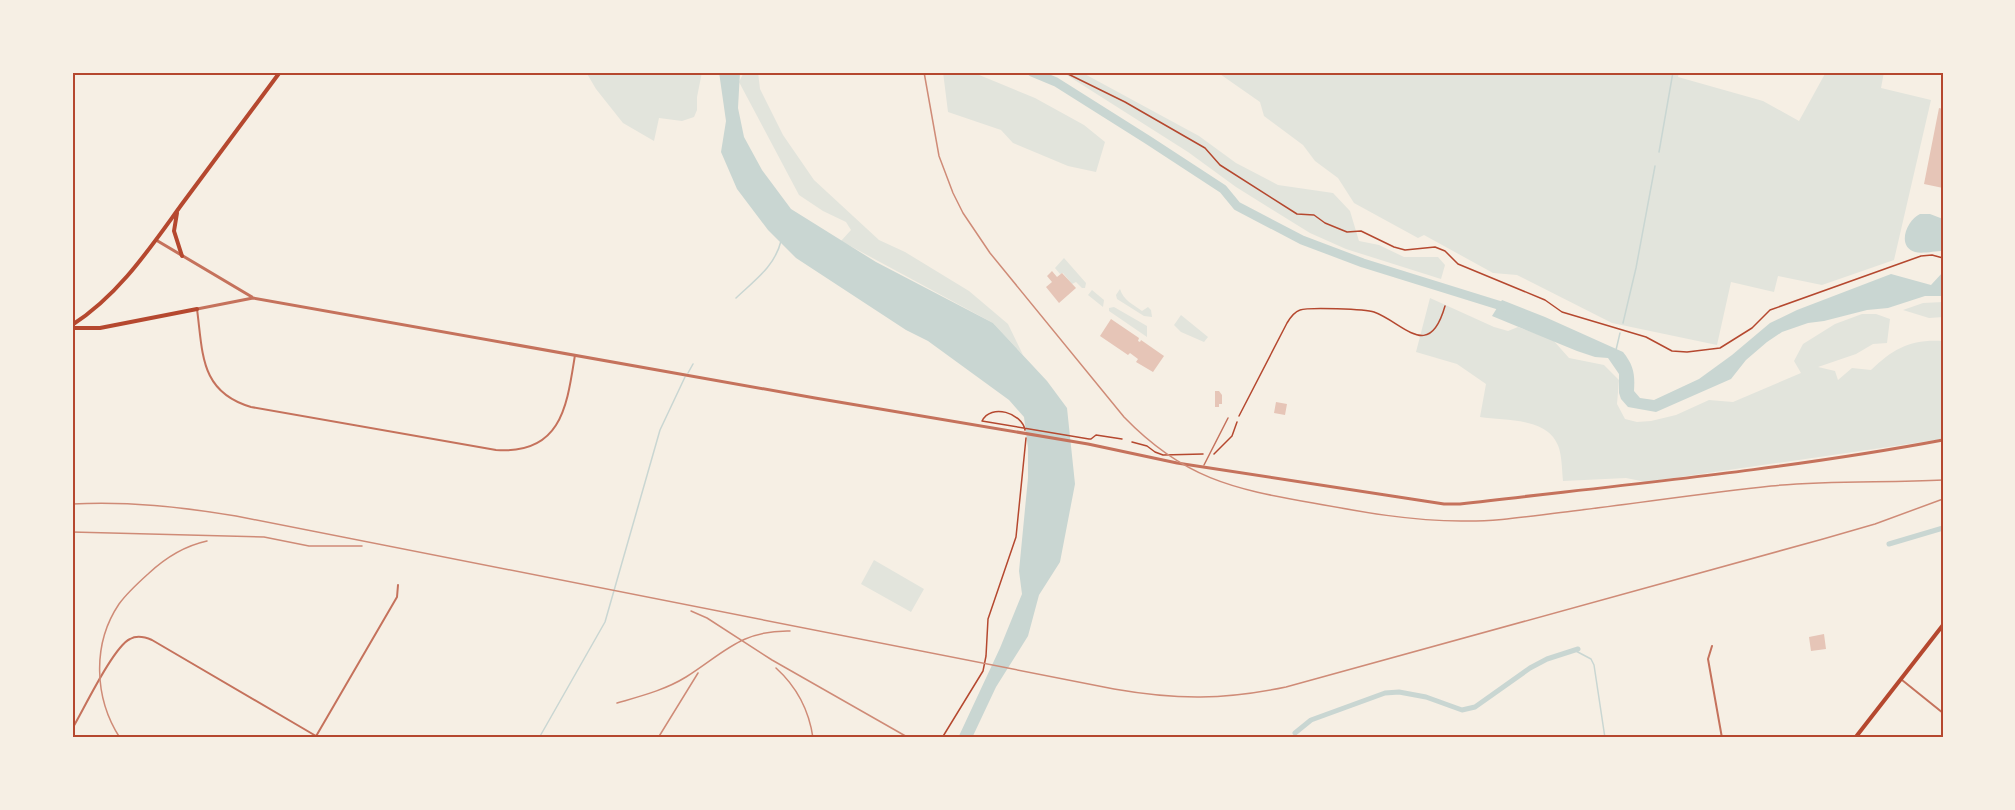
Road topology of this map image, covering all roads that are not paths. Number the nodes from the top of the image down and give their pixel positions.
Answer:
1 (280, 72) edge
2 (177, 210) junction
3 (156, 240) junction
4 (182, 256) junction
5 (253, 298) junction
6 (197, 309) junction
7 (72, 326) edge
8 (575, 355) junction
9 (1228, 418) dead end
10 (1943, 440) edge
11 (1203, 466) junction
12 (398, 585) dead end
13 (1943, 625) edge
14 (1712, 646) dead end
15 (1900, 678) junction
16 (1943, 713) edge
17 (72, 729) edge
18 (316, 737) edge
19 (1722, 738) edge
20 (1855, 738) edge

1 - 2 main road
2 - 3 main road
2 - 4 main road
3 - 4 street
3 - 7 main road
4 - 5 street
5 - 6 street
5 - 8 street
6 - 7 main road
6 - 8 street
8 - 11 street
9 - 11 lane
10 - 11 street
12 - 18 street
13 - 15 main road
14 - 19 street
15 - 16 street
15 - 20 main road
17 - 18 street

